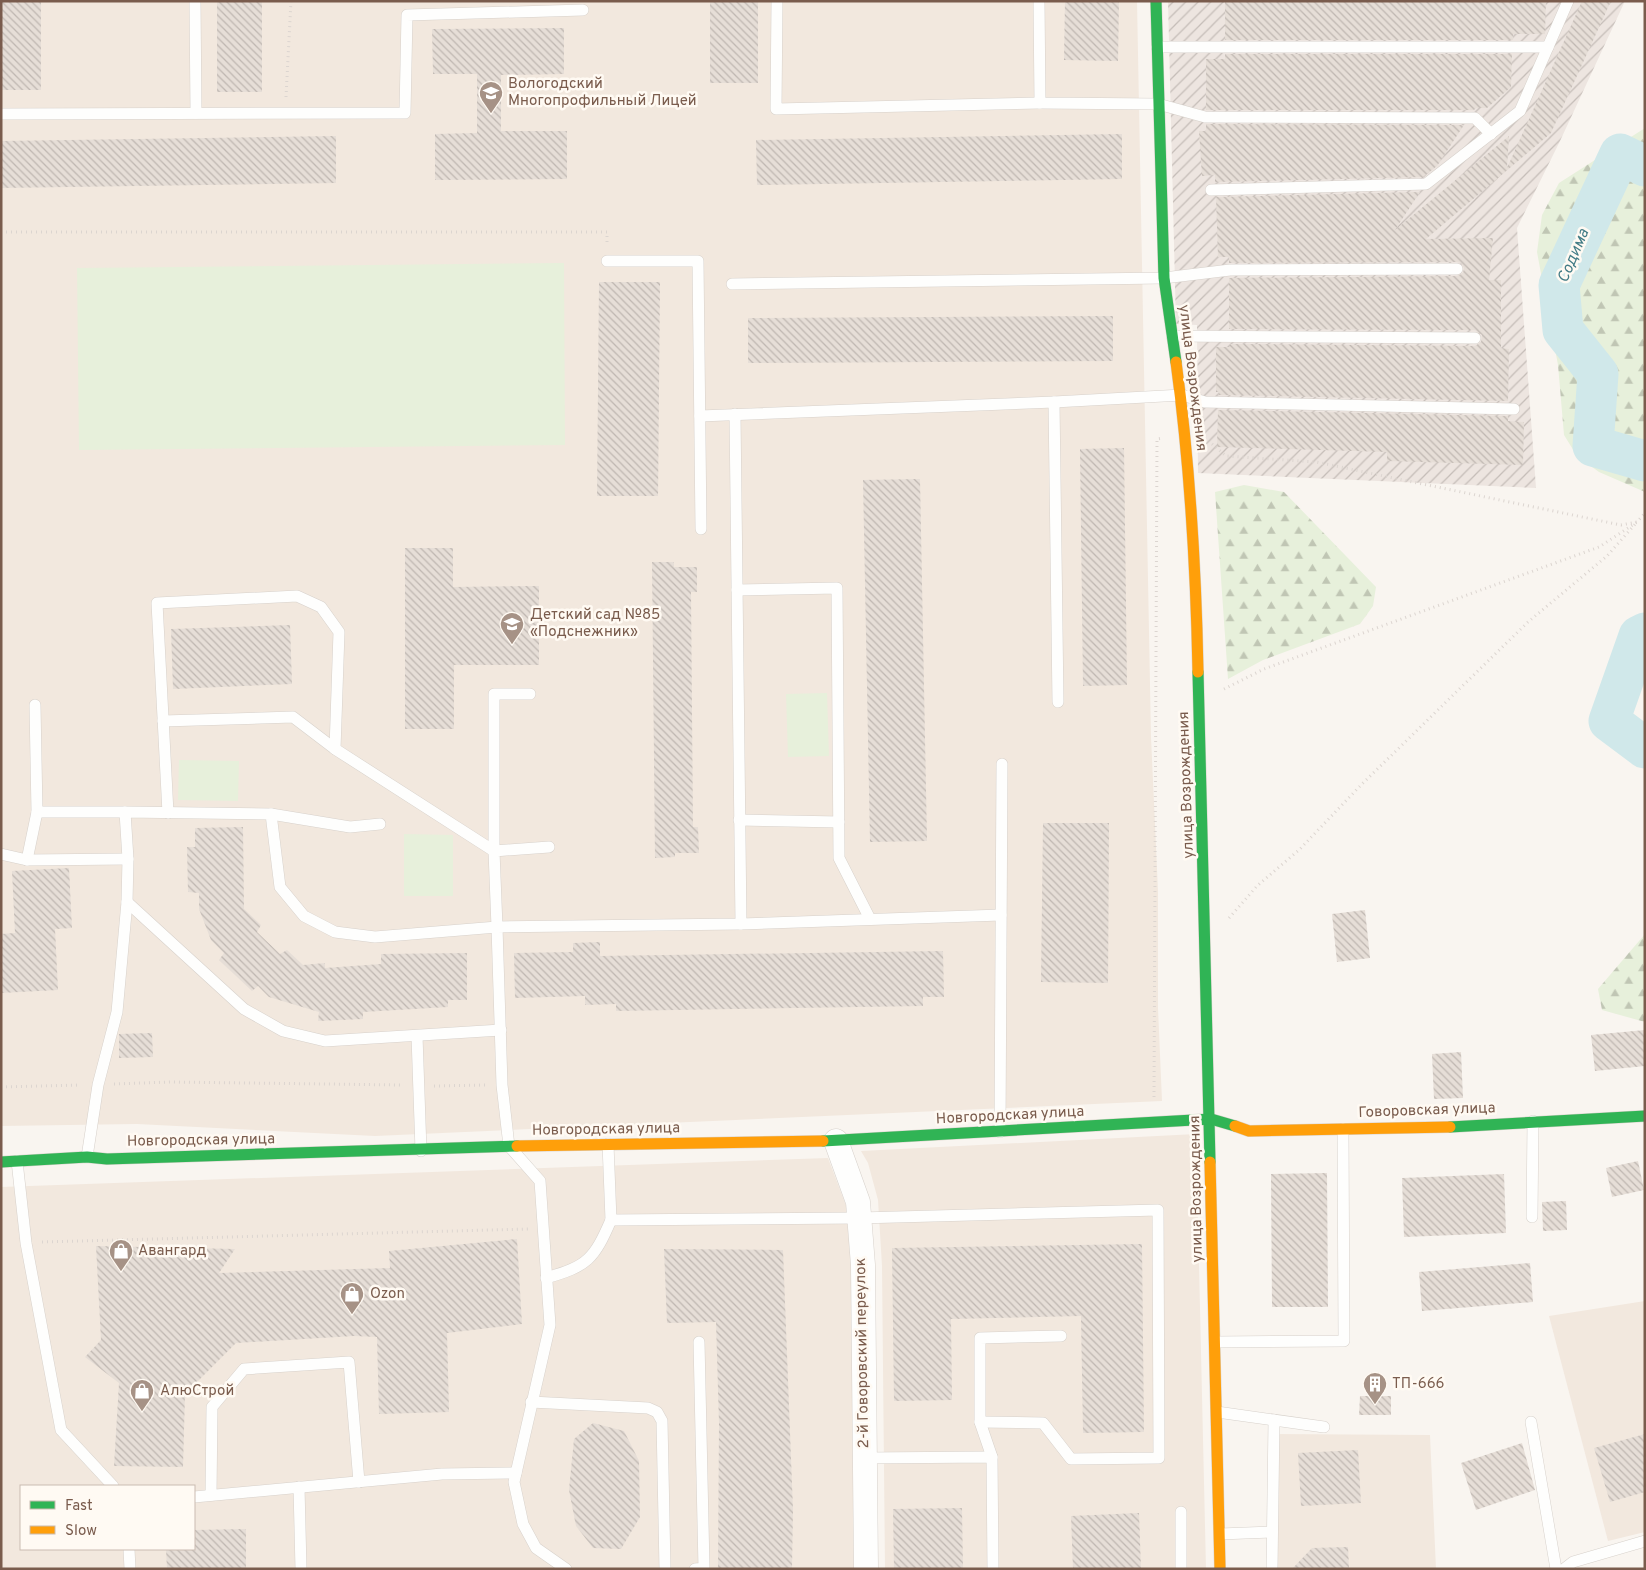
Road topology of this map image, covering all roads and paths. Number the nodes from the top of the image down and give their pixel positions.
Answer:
1 (195, 1) edge
2 (291, 1) edge
3 (777, 1) edge
4 (1038, 1) edge
5 (1156, 1) edge
6 (1568, 1) edge
7 (583, 10) dead end
8 (1157, 47) junction
9 (1548, 47) junction
10 (1040, 103) junction
11 (1158, 104) junction
12 (196, 113) junction
13 (285, 113) junction
14 (1, 114) edge
15 (1491, 134) junction
16 (1211, 190) dead end
17 (1, 232) edge
18 (607, 261) joint
19 (1457, 269) dead end
20 (1164, 278) junction
21 (732, 284) dead end
22 (1172, 336) junction
23 (1476, 338) dead end
24 (1182, 395) junction
25 (1054, 402) junction
26 (1514, 409) dead end
27 (735, 414) junction
28 (700, 416) junction
29 (1186, 437) junction
30 (1157, 439) dead end
31 (1645, 513) edge
32 (1638, 522) junction
33 (701, 529) dead end
34 (736, 590) junction
35 (530, 694) dead end
36 (1058, 702) dead end
37 (1199, 702) junction
38 (35, 705) dead end
39 (163, 721) junction
40 (335, 749) junction
41 (1002, 764) dead end
42 (37, 812) junction
43 (124, 812) junction
44 (168, 813) junction
45 (271, 814) junction
46 (739, 820) junction
47 (839, 822) junction
48 (380, 824) dead end
49 (549, 847) dead end
50 (494, 850) junction
51 (1, 854) edge
52 (128, 859) junction
53 (27, 860) junction
54 (127, 902) junction
55 (1001, 915) junction
56 (870, 919) junction
57 (741, 924) junction
58 (498, 927) junction
59 (1206, 943) junction
60 (501, 1030) junction
61 (417, 1036) junction
62 (98, 1085) junction
63 (502, 1085) junction
64 (419, 1086) junction
65 (1, 1087) edge
66 (1645, 1116) edge
67 (1211, 1119) junction
68 (1533, 1121) junction
69 (1154, 1123) junction
70 (1343, 1129) junction
71 (1000, 1132) junction
72 (836, 1141) junction
73 (608, 1144) junction
74 (509, 1146) junction
75 (421, 1150) junction
76 (87, 1157) junction
77 (17, 1161) junction
78 (1, 1162) edge
79 (1532, 1217) dead end
80 (859, 1218) junction
81 (611, 1220) junction
82 (543, 1228) junction
83 (26, 1243) junction
84 (546, 1278) junction
85 (1061, 1336) dead end
86 (698, 1342) dead end
87 (1216, 1342) junction
88 (531, 1402) junction
89 (1218, 1412) junction
90 (1274, 1420) junction
91 (980, 1422) junction
92 (1531, 1422) dead end
93 (1324, 1428) dead end
94 (992, 1457) junction
95 (864, 1458) junction
96 (516, 1473) junction
97 (359, 1482) junction
98 (112, 1485) edge
99 (299, 1487) junction
100 (211, 1495) junction
101 (195, 1497) edge
102 (1181, 1512) dead end
103 (1272, 1532) junction
104 (1220, 1534) junction
105 (1645, 1541) edge
106 (129, 1550) edge
107 (703, 1568) edge
108 (130, 1569) edge
109 (301, 1569) edge
110 (566, 1569) edge
111 (665, 1569) edge
112 (695, 1569) edge
113 (866, 1569) edge
114 (993, 1569) edge
115 (1181, 1569) edge
116 (1220, 1569) edge
117 (1272, 1569) edge
118 (1556, 1569) edge
119 (1564, 1569) edge

1 - 12 lane
2 - 13 path
3 - 10 lane
4 - 10 lane
5 - 8 street, улица Возрождения
6 - 9 lane
7 - 13 lane
8 - 9 lane
8 - 11 street, улица Возрождения
9 - 15 lane
10 - 11 lane
11 - 15 lane
11 - 20 street, улица Возрождения
12 - 13 lane
12 - 14 lane
15 - 16 lane
17 - 18 path
18 - 28 lane
19 - 20 lane
20 - 21 lane
20 - 22 street, улица Возрождения
22 - 23 lane
22 - 24 street, улица Возрождения
24 - 25 lane
24 - 26 lane
24 - 29 street, улица Возрождения
25 - 27 lane
25 - 36 lane
27 - 28 lane
27 - 34 lane
28 - 33 lane
29 - 32 path
29 - 37 street, улица Возрождения
30 - 69 path
31 - 32 path
32 - 37 path
32 - 59 path
34 - 46 lane
34 - 47 lane
35 - 50 lane
37 - 59 street, улица Возрождения
38 - 42 lane
39 - 40 lane
39 - 40 lane
39 - 44 lane
40 - 50 lane
41 - 55 lane
42 - 43 lane
42 - 53 lane
43 - 44 lane
43 - 52 lane
44 - 45 lane
45 - 48 lane
45 - 58 lane
46 - 47 lane
46 - 57 lane
47 - 56 lane
49 - 50 lane
50 - 58 lane
51 - 53 lane
52 - 53 lane
52 - 54 lane
54 - 61 lane
54 - 62 lane
55 - 56 lane
55 - 71 lane
56 - 57 lane
57 - 58 lane
58 - 60 lane
59 - 67 street, улица Возрождения
60 - 61 lane
60 - 63 lane
61 - 64 lane
62 - 64 path
62 - 65 path
62 - 76 lane
63 - 64 path
63 - 74 lane
64 - 75 lane
66 - 68 street, Говоровская улица
67 - 69 street, Новгородская улица
67 - 70 street, Говоровская улица
67 - 87 street, улица Возрождения
68 - 70 street, Говоровская улица
68 - 79 lane
69 - 71 street, Новгородская улица
70 - 87 lane
71 - 72 street, Новгородская улица
72 - 73 street, Новгородская улица
72 - 80 street, 2-й Говоровский переулок
73 - 74 street, Новгородская улица
73 - 81 lane
74 - 75 street, Новгородская улица
74 - 82 lane
75 - 76 street, Новгородская улица
76 - 77 street, Новгородская улица
77 - 78 street, Новгородская улица
77 - 83 lane
80 - 81 lane
80 - 91 lane
80 - 95 street, 2-й Говоровский переулок
81 - 84 lane
82 - 83 path
82 - 84 lane
83 - 98 lane
84 - 88 lane
85 - 91 lane
86 - 107 lane
87 - 89 street, улица Возрождения
88 - 96 lane
88 - 111 lane
89 - 90 lane
89 - 104 street, улица Возрождения
90 - 93 lane
90 - 103 lane
91 - 94 lane
92 - 118 lane
94 - 95 lane
94 - 114 lane
95 - 113 street, 2-й Говоровский переулок
96 - 97 lane
96 - 110 lane
97 - 99 lane
97 - 100 lane
99 - 100 lane
99 - 109 lane
100 - 101 lane
102 - 115 lane
103 - 104 lane
103 - 117 lane
104 - 116 street, улица Возрождения
105 - 119 lane
106 - 108 lane
107 - 112 lane

